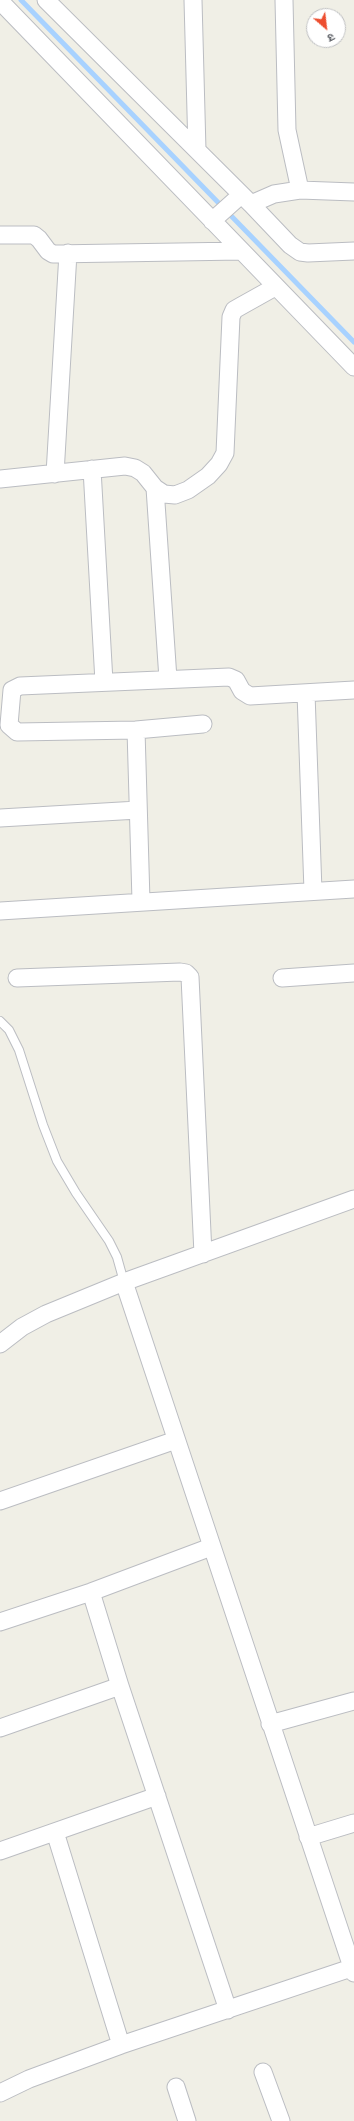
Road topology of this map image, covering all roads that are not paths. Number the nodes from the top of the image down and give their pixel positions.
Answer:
1 (46, 0) edge
2 (193, 0) edge
3 (284, 0) edge
4 (1, 1) edge
5 (197, 150) junction
6 (300, 190) junction
7 (354, 192) edge
8 (231, 207) junction
9 (0, 235) edge
10 (241, 251) junction
11 (354, 251) edge
12 (68, 254) junction
13 (275, 287) junction
14 (354, 367) edge
15 (92, 469) junction
16 (55, 474) junction
17 (0, 480) edge
18 (155, 488) junction
19 (168, 680) junction
20 (104, 682) junction
21 (354, 690) edge
22 (306, 693) junction
23 (203, 724) dead end
24 (136, 730) junction
25 (138, 810) junction
26 (0, 818) edge
27 (354, 889) edge
28 (313, 891) junction
29 (141, 901) junction
30 (0, 911) edge
31 (354, 972) edge
32 (16, 978) dead end
33 (282, 978) dead end
34 (0, 1021) edge
35 (354, 1199) edge
36 (203, 1254) junction
37 (124, 1282) junction
38 (0, 1344) edge
39 (176, 1440) junction
40 (0, 1501) edge
41 (211, 1547) junction
42 (92, 1592) junction
43 (0, 1622) edge
44 (120, 1686) junction
45 (354, 1701) edge
46 (270, 1724) junction
47 (0, 1728) edge
48 (157, 1796) junction
49 (354, 1822) edge
50 (55, 1832) junction
51 (308, 1837) junction
52 (0, 1851) edge
53 (354, 1969) edge
54 (228, 2010) junction
55 (121, 2045) junction
56 (262, 2072) dead end
57 (176, 2088) dead end
58 (0, 2093) edge
59 (187, 2121) edge
60 (281, 2121) edge

1 - 5 street
2 - 5 street
3 - 6 street
4 - 8 street
5 - 8 street
6 - 7 street
6 - 8 street
8 - 10 street
8 - 11 street
9 - 12 street
10 - 12 street
10 - 13 street
12 - 16 street
13 - 14 street
13 - 18 street
15 - 16 street
15 - 18 street
15 - 20 street
16 - 17 street
18 - 19 street
19 - 20 street
19 - 22 street
20 - 24 street
21 - 22 street
22 - 28 street
23 - 24 street
24 - 25 street
25 - 26 street
25 - 29 street
27 - 28 street
28 - 29 street
29 - 30 street
31 - 33 street
32 - 36 street
34 - 37 lane
35 - 36 street
36 - 37 street
37 - 38 street
37 - 39 street
39 - 40 street
39 - 41 street
41 - 42 street
41 - 46 street
42 - 43 street
42 - 44 street
44 - 47 street
44 - 48 street
45 - 46 street
46 - 51 street
48 - 50 street
48 - 54 street
49 - 51 street
50 - 52 street
50 - 55 street
51 - 53 street
53 - 54 street
54 - 55 street
55 - 58 street
56 - 60 street
57 - 59 street

